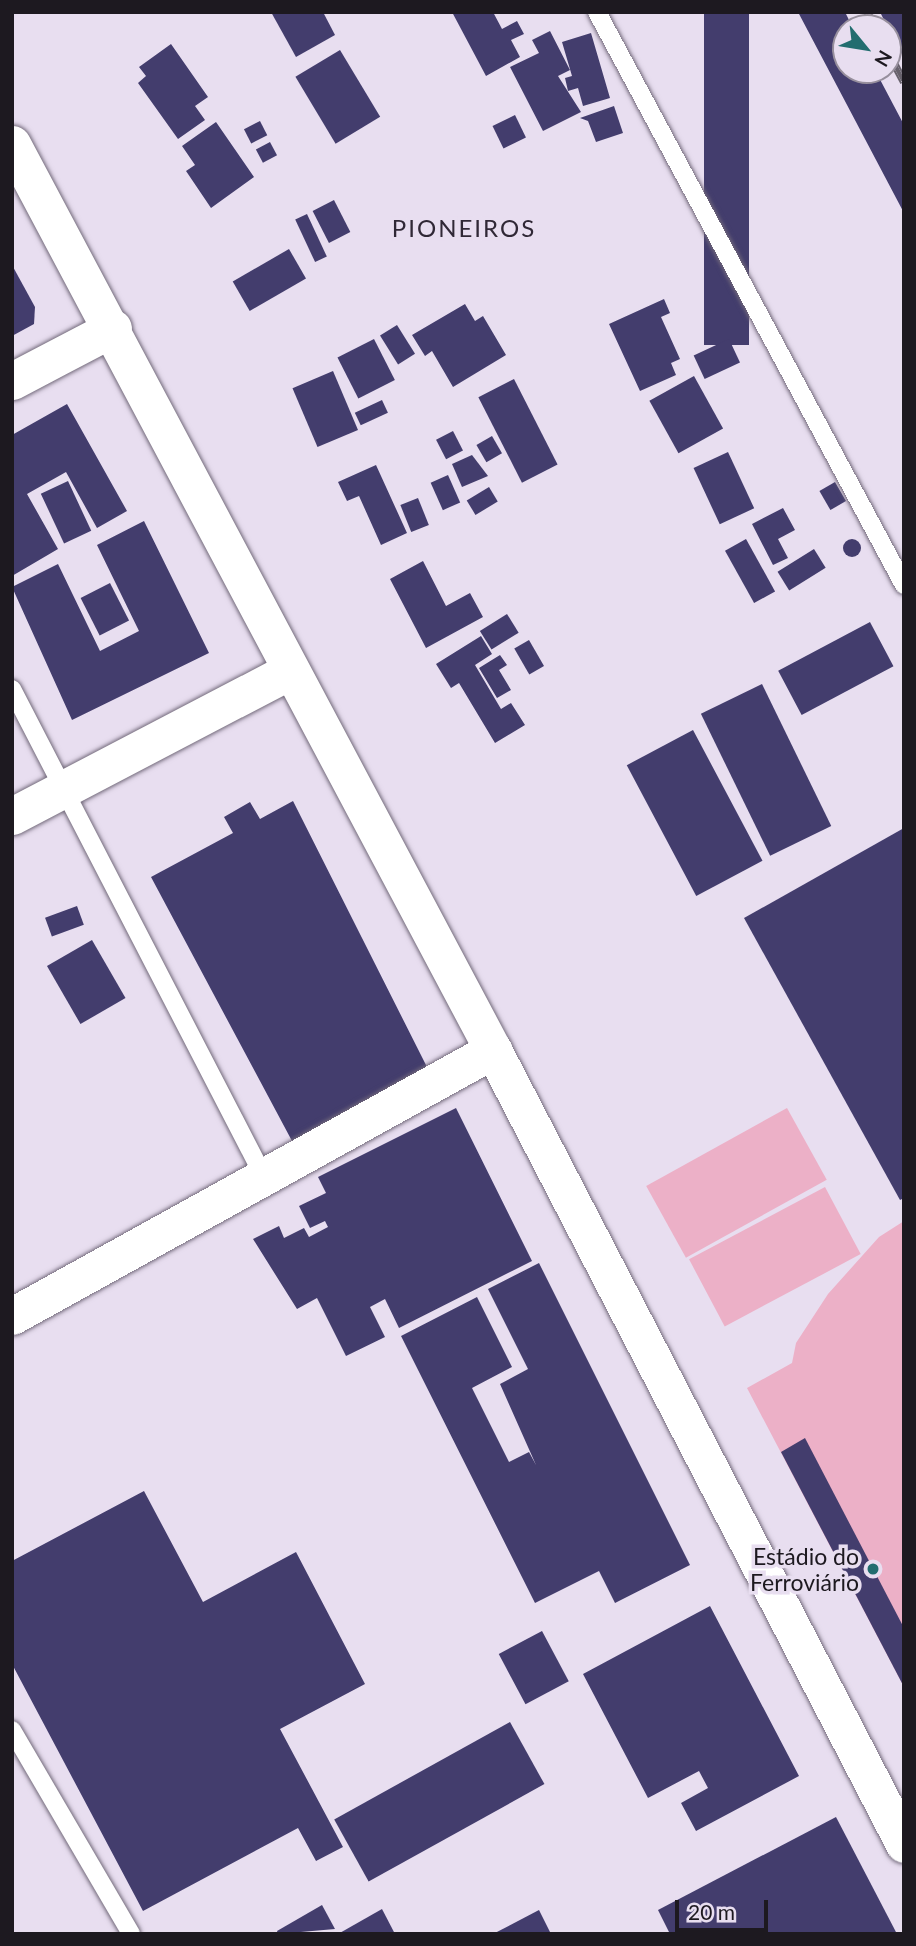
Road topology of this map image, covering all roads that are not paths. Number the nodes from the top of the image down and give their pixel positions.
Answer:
1 (597, 12) edge
2 (12, 144) edge
3 (113, 328) junction
4 (12, 381) edge
5 (904, 585) edge
6 (289, 671) junction
7 (12, 689) edge
8 (63, 789) junction
9 (12, 816) edge
10 (493, 1050) junction
11 (263, 1175) junction
12 (12, 1316) edge
13 (12, 1730) edge
14 (904, 1844) edge
15 (131, 1934) edge

1 - 5 lane
2 - 3 street
3 - 4 street
3 - 6 street
6 - 8 street
6 - 10 street
7 - 8 lane
8 - 9 street
8 - 11 lane
10 - 11 street
10 - 14 street
11 - 12 street
13 - 15 lane

